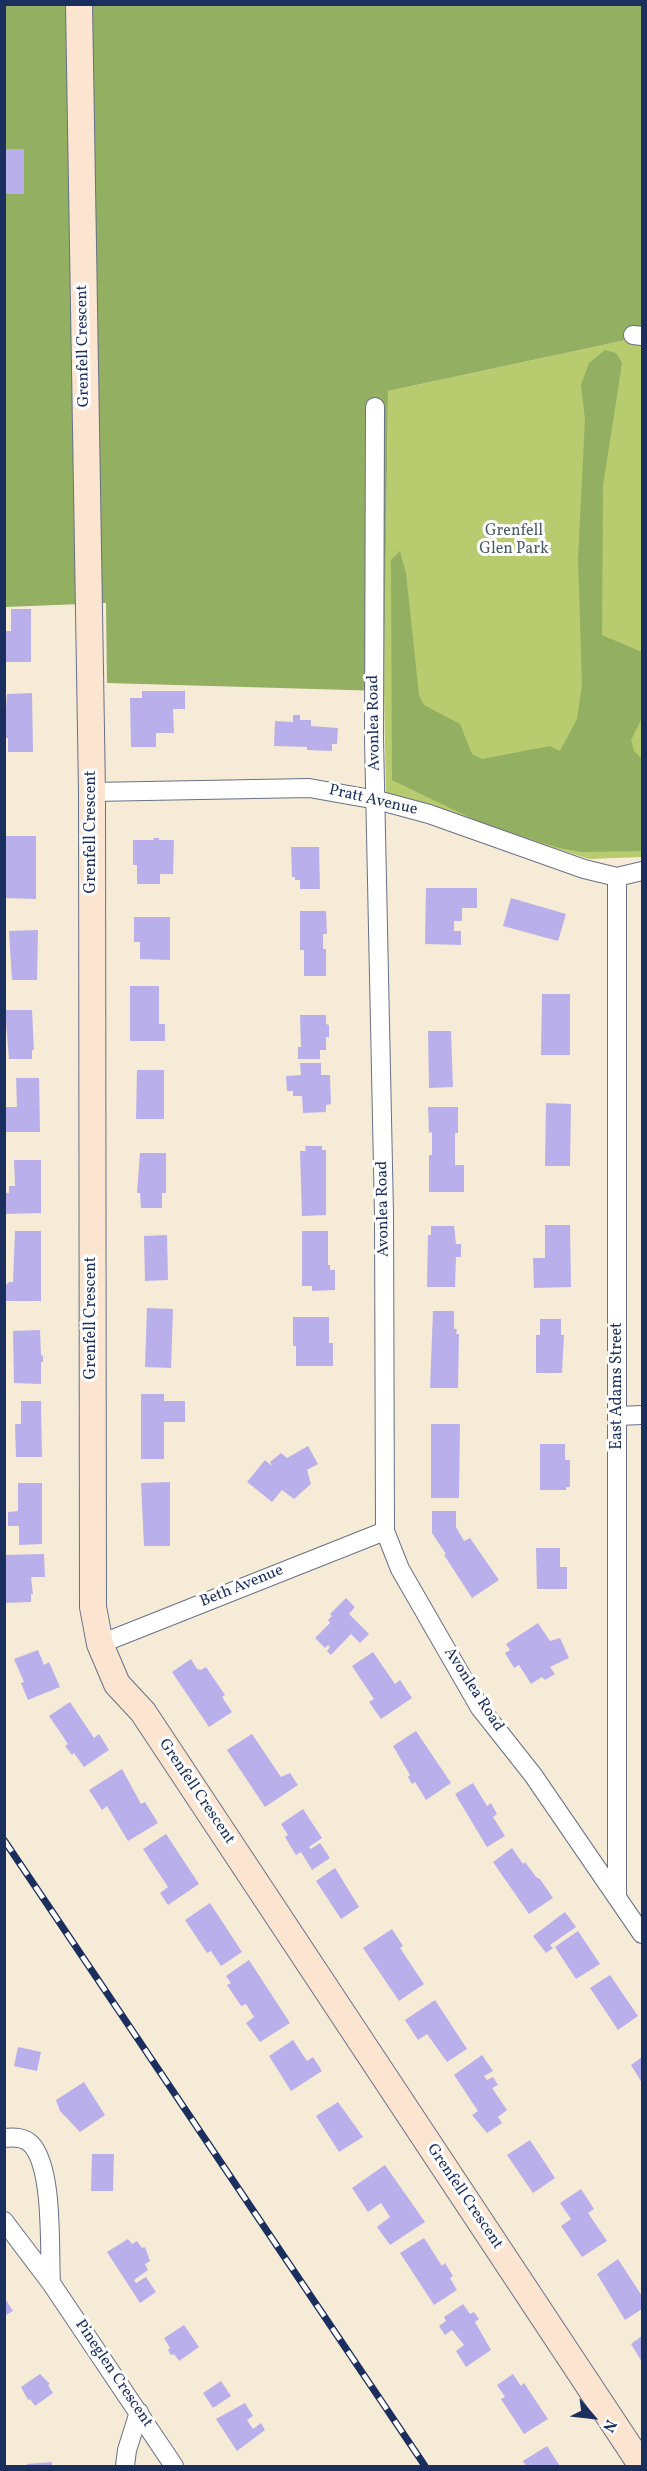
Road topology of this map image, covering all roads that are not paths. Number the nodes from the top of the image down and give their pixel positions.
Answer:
1 (79, 4) edge
2 (375, 407) dead end
3 (92, 792) junction
4 (376, 800) junction
5 (642, 871) edge
6 (617, 877) junction
7 (642, 1415) edge
8 (618, 1416) junction
9 (385, 1531) junction
10 (100, 1644) junction
11 (617, 1896) junction
12 (642, 1934) edge
13 (4, 2138) edge
14 (4, 2220) edge
15 (51, 2283) junction
16 (139, 2412) junction
17 (125, 2466) edge
18 (174, 2466) edge
19 (642, 2466) edge

1 - 3 street, Grenfell Crescent
2 - 4 street, Avonlea Road
3 - 4 street, Pratt Avenue
3 - 10 street, Grenfell Crescent
4 - 6 street, Pratt Avenue
4 - 9 street, Avonlea Road
5 - 6 street, Pratt Avenue
6 - 8 street, East Adams Street
7 - 8 street
8 - 11 street, East Adams Street
9 - 10 street, Beth Avenue
9 - 11 street, Avonlea Road
10 - 19 street, Grenfell Crescent
11 - 12 street, Avonlea Road
13 - 15 street
14 - 15 street, Pineglen Crescent
15 - 16 street, Pineglen Crescent
16 - 17 street
16 - 18 street, Pineglen Crescent

